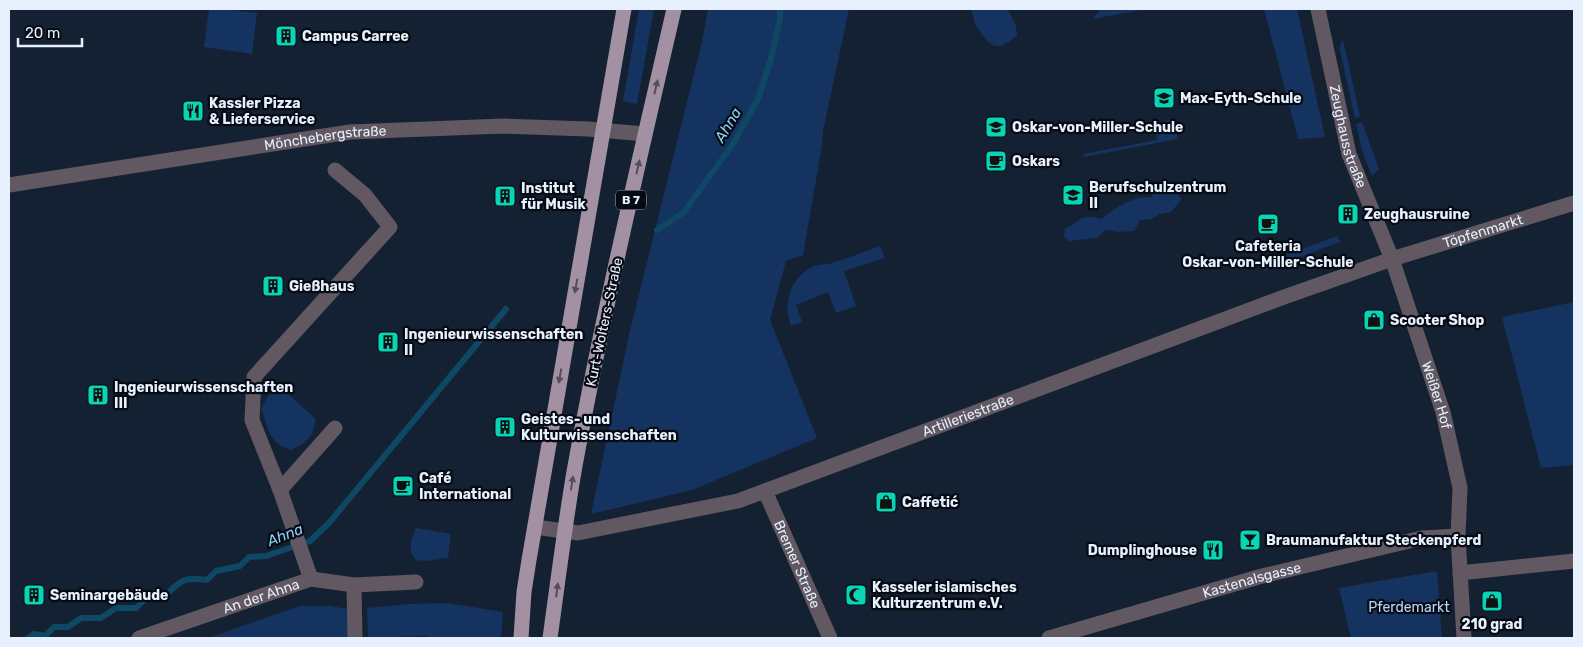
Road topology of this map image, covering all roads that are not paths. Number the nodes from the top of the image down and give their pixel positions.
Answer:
1 (624, 9) edge
2 (674, 9) edge
3 (1318, 9) edge
4 (604, 131) junction
5 (646, 134) junction
6 (335, 170) dead end
7 (9, 185) edge
8 (1574, 203) edge
9 (1392, 259) junction
10 (335, 428) dead end
11 (280, 490) junction
12 (766, 490) junction
13 (535, 527) junction
14 (564, 531) junction
15 (1458, 536) junction
16 (1574, 561) edge
17 (1460, 573) junction
18 (311, 579) junction
19 (416, 582) dead end
20 (354, 585) junction
21 (139, 638) edge
22 (355, 638) edge
23 (521, 638) edge
24 (550, 638) edge
25 (830, 638) edge
26 (1049, 638) edge
27 (1464, 638) edge

1 - 4 main road
5 -> 2 main road, Kurt-Wolters-Straße / B 7
3 - 9 street, Zeughausstraße
4 - 5 street, Mönchebergstraße
4 - 7 street, Mönchebergstraße
4 -> 13 main road
14 -> 5 main road, Kurt-Wolters-Straße / B 7
6 - 11 street
8 - 9 street, Töpfenmarkt
9 - 12 street, Artilleriestraße
9 - 15 street, Weißer Hof
10 - 11 street
11 - 18 street
12 - 14 street, Artilleriestraße
12 - 25 street, Bremer Straße
13 - 14 street, Artilleriestraße
13 - 23 main road
24 -> 14 main road, Kurt-Wolters-Straße / B 7
15 - 17 street
15 - 26 street, Kastenalsgasse
16 - 17 street
17 - 27 street
18 - 20 street, An der Ahna
18 - 21 street, An der Ahna
19 - 20 street, An der Ahna
20 - 22 street

